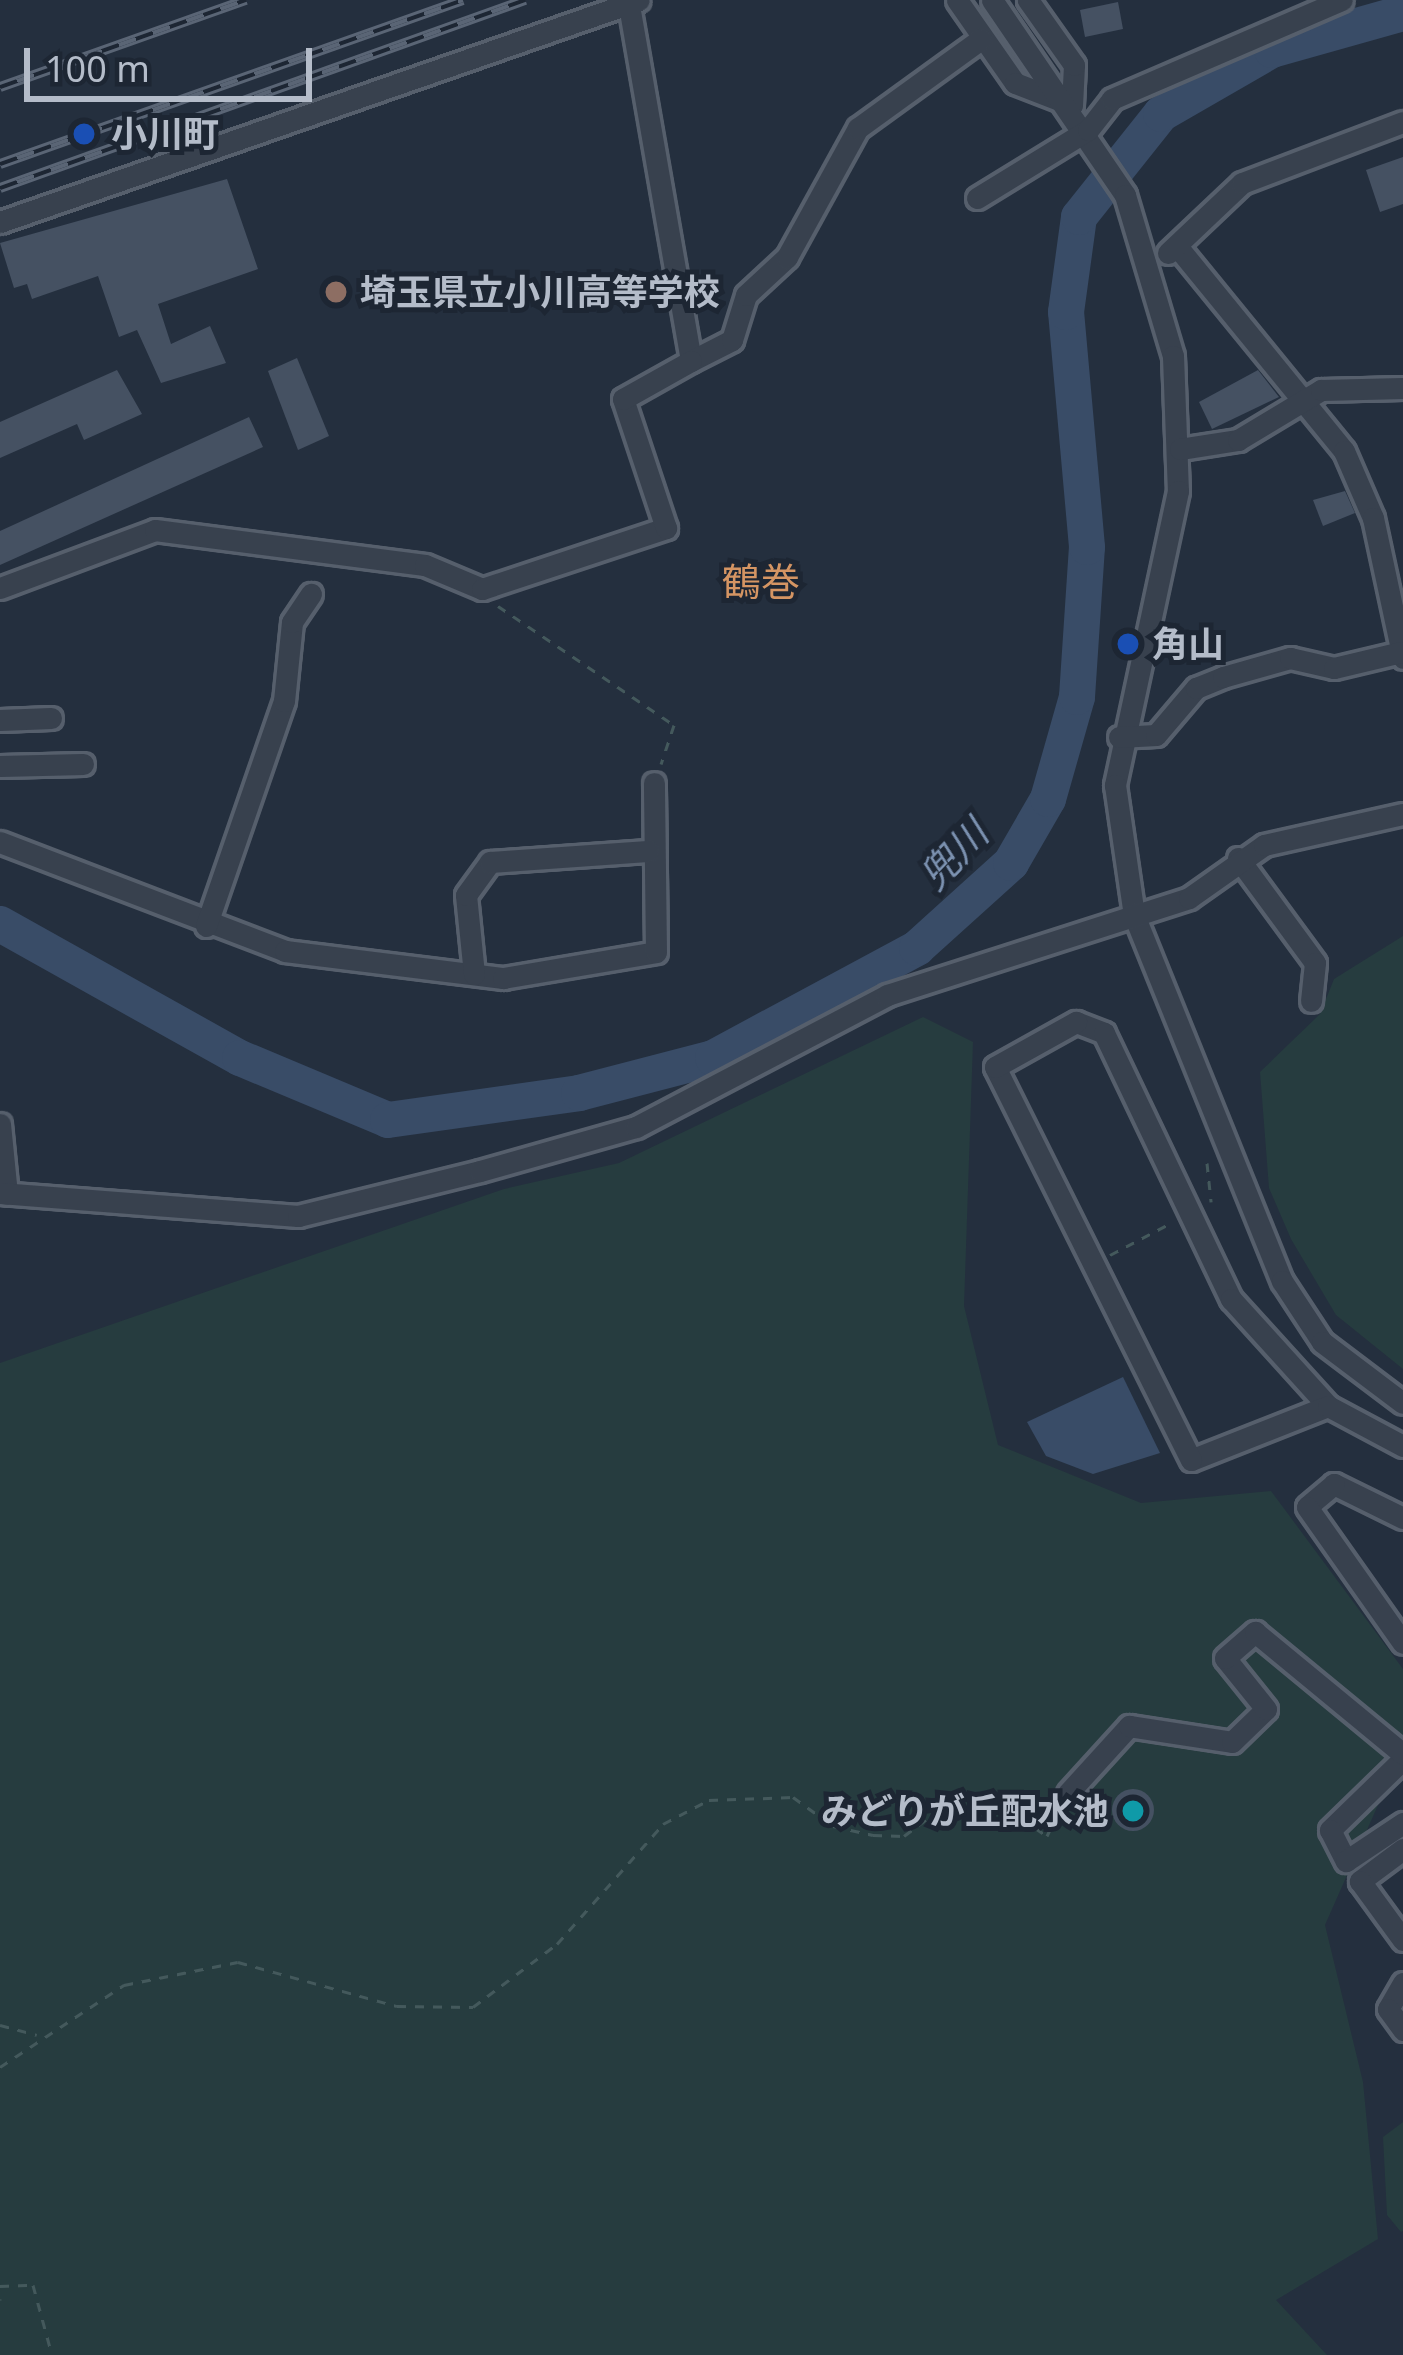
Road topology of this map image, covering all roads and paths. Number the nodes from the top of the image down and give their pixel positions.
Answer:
1 (957, 0) edge
2 (992, 0) edge
3 (1028, 0) edge
4 (1343, 0) edge
5 (634, 5) edge
6 (981, 38) junction
7 (1072, 105) junction
8 (1403, 122) edge
9 (1088, 130) junction
10 (977, 198) dead end
11 (0, 222) edge
12 (1180, 250) junction
13 (1149, 255) junction
14 (691, 361) junction
15 (1403, 388) edge
16 (1308, 395) junction
17 (1180, 449) junction
18 (0, 588) edge
19 (482, 589) junction
20 (310, 594) dead end
21 (1402, 655) edge
22 (51, 718) dead end
23 (0, 720) edge
24 (1119, 737) junction
25 (83, 764) dead end
26 (0, 765) edge
27 (654, 783) joint
28 (1403, 814) edge
29 (0, 842) edge
30 (648, 851) junction
31 (1238, 859) junction
32 (1134, 915) junction
33 (206, 926) junction
34 (474, 974) junction
35 (1311, 1001) dead end
36 (0, 1124) edge
37 (1207, 1163) dead end
38 (4, 1193) edge
39 (1185, 1216) junction
40 (1093, 1265) junction
41 (1403, 1402) edge
42 (1328, 1406) junction
43 (1403, 1446) edge
44 (1403, 1518) edge
45 (1401, 1637) edge
46 (1403, 1756) edge
47 (1068, 1793) joint
48 (1403, 1823) edge
49 (1403, 1849) edge
50 (1403, 1940) edge
51 (1403, 1983) edge
52 (0, 2025) edge
53 (1403, 2030) edge
54 (39, 2036) junction
55 (0, 2067) edge
56 (0, 2286) edge
57 (52, 2355) edge

1 - 6 street
2 - 7 street
3 - 7 street
4 - 9 street
5 - 11 street
5 - 14 street
6 - 7 street
6 - 14 street
7 - 9 street
8 - 12 street
9 - 10 street
9 - 13 street
12 - 13 street
12 - 16 street
13 - 17 street
14 - 19 street
15 - 16 street
16 - 17 street
16 - 21 street
17 - 24 street
18 - 19 street
19 - 27 path
20 - 33 street
21 - 24 street
22 - 23 street
24 - 32 street
25 - 26 street
27 - 30 street
28 - 31 street
29 - 33 street
30 - 34 street
30 - 34 street
31 - 32 street
31 - 35 street
32 - 38 street
32 - 41 street
33 - 34 street
36 - 38 street
37 - 39 path
39 - 40 path
39 - 40 street
39 - 42 street
40 - 42 street
42 - 43 street
44 - 45 street
46 - 47 street
46 - 48 street
47 - 54 path
49 - 50 street
51 - 53 street
52 - 54 path
54 - 55 path
56 - 57 path

